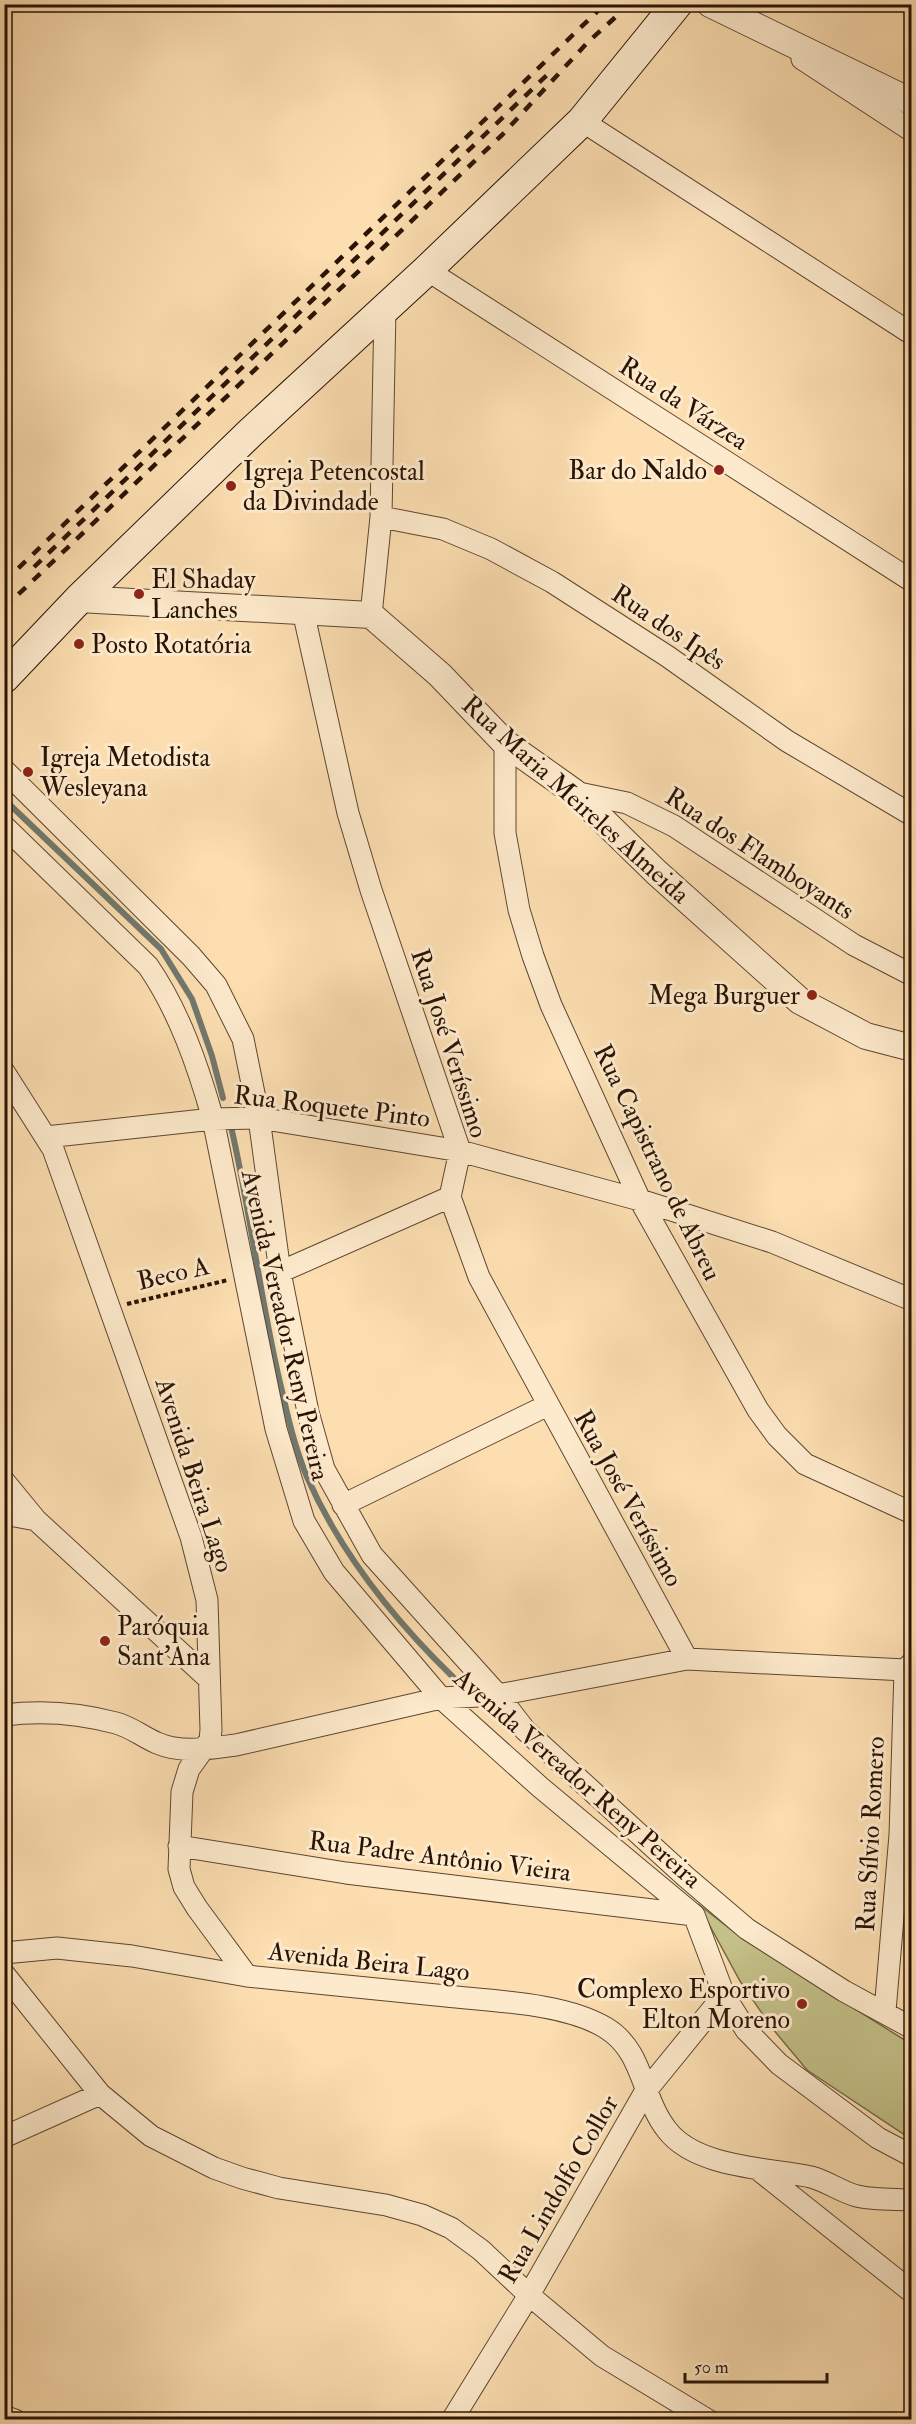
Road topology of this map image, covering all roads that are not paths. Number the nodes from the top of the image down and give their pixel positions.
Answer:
1 (677, 4) edge
2 (710, 4) edge
3 (751, 25) junction
4 (912, 102) edge
5 (582, 121) junction
6 (912, 131) edge
7 (427, 270) junction
8 (385, 308) junction
9 (912, 334) edge
10 (381, 517) junction
11 (912, 581) edge
12 (79, 599) junction
13 (303, 611) junction
14 (371, 615) junction
15 (4, 678) edge
16 (505, 743) junction
17 (8, 780) edge
18 (574, 792) junction
19 (912, 815) edge
20 (4, 826) edge
21 (912, 975) edge
22 (912, 1048) edge
23 (4, 1072) edge
24 (259, 1118) junction
25 (213, 1119) junction
26 (46, 1137) junction
27 (460, 1151) junction
28 (450, 1197) junction
29 (640, 1200) junction
30 (280, 1272) junction
31 (912, 1300) edge
32 (548, 1406) junction
33 (4, 1481) edge
34 (343, 1505) junction
35 (912, 1513) edge
36 (4, 1514) edge
37 (36, 1520) junction
38 (687, 1659) junction
39 (908, 1667) edge
40 (209, 1679) junction
41 (498, 1695) junction
42 (441, 1698) junction
43 (4, 1715) edge
44 (204, 1749) junction
45 (179, 1846) junction
46 (694, 1915) junction
47 (4, 1953) edge
48 (4, 1974) edge
49 (247, 1976) junction
50 (724, 1995) junction
51 (885, 2011) junction
52 (912, 2028) edge
53 (645, 2092) junction
54 (100, 2094) junction
55 (4, 2137) edge
56 (912, 2156) edge
57 (757, 2168) junction
58 (912, 2200) edge
59 (912, 2292) edge
60 (529, 2295) junction
61 (4, 2416) edge
62 (15, 2420) edge
63 (452, 2420) edge
64 (708, 2420) edge

1 - 5 main road
2 - 3 street
3 - 4 street
3 - 6 street
5 - 7 main road
5 - 9 street
7 - 8 main road
7 - 11 street, Rua da Várzea
8 - 10 street
8 - 12 main road
10 - 14 street
10 - 19 street, Rua dos Ipês
12 - 13 street
12 - 15 main road
13 - 14 street
13 - 27 street, Rua José Veríssimo
14 - 16 street, Rua Maria Meireles Almeida
16 - 18 street, Rua Maria Meireles Almeida
16 - 29 street, Rua Capistrano de Abreu
17 - 24 street, Avenida Vereador Reny Pereira
18 - 21 street, Rua dos Flamboyants
18 - 22 street, Rua Maria Meireles Almeida
20 - 25 street, Avenida Vereador Reny Pereira
23 - 26 street, Avenida Beira Lago
24 - 25 street, Rua Roquete Pinto
24 - 27 street, Rua Roquete Pinto
24 - 30 street, Avenida Vereador Reny Pereira
25 - 26 street, Rua Roquete Pinto
25 - 42 street, Avenida Vereador Reny Pereira
26 - 40 street, Avenida Beira Lago
27 - 28 street, Rua José Veríssimo
27 - 29 street, Rua Roquete Pinto
28 - 30 street
28 - 32 street, Rua José Veríssimo
29 - 31 street, Rua Roquete Pinto
29 - 35 street, Rua Capistrano de Abreu
30 - 34 street, Avenida Vereador Reny Pereira
32 - 34 street
32 - 38 street, Rua José Veríssimo
33 - 37 street
34 - 41 street, Avenida Vereador Reny Pereira
36 - 37 street
37 - 40 street
38 - 39 street
38 - 41 street
39 - 51 street, Rua Sílvio Romero
40 - 44 street, Avenida Beira Lago
41 - 42 street
41 - 51 street, Avenida Vereador Reny Pereira
42 - 44 street
42 - 46 street, Avenida Vereador Reny Pereira
43 - 44 street
44 - 45 street, Avenida Beira Lago
45 - 46 street, Rua Padre Antônio Vieira
45 - 49 street, Avenida Beira Lago
46 - 50 street, Avenida Vereador Reny Pereira
47 - 49 street
48 - 54 street
49 - 53 street, Avenida Beira Lago
50 - 53 street, Rua Lindolfo Collor
50 - 56 street, Avenida Vereador Reny Pereira
51 - 52 street, Avenida Vereador Reny Pereira
53 - 57 street, Avenida Beira Lago
53 - 60 street, Rua Lindolfo Collor
54 - 55 street
54 - 60 street
57 - 58 street, Avenida Beira Lago
57 - 59 street
60 - 63 street, Rua Lindolfo Collor
60 - 64 street
61 - 62 street

